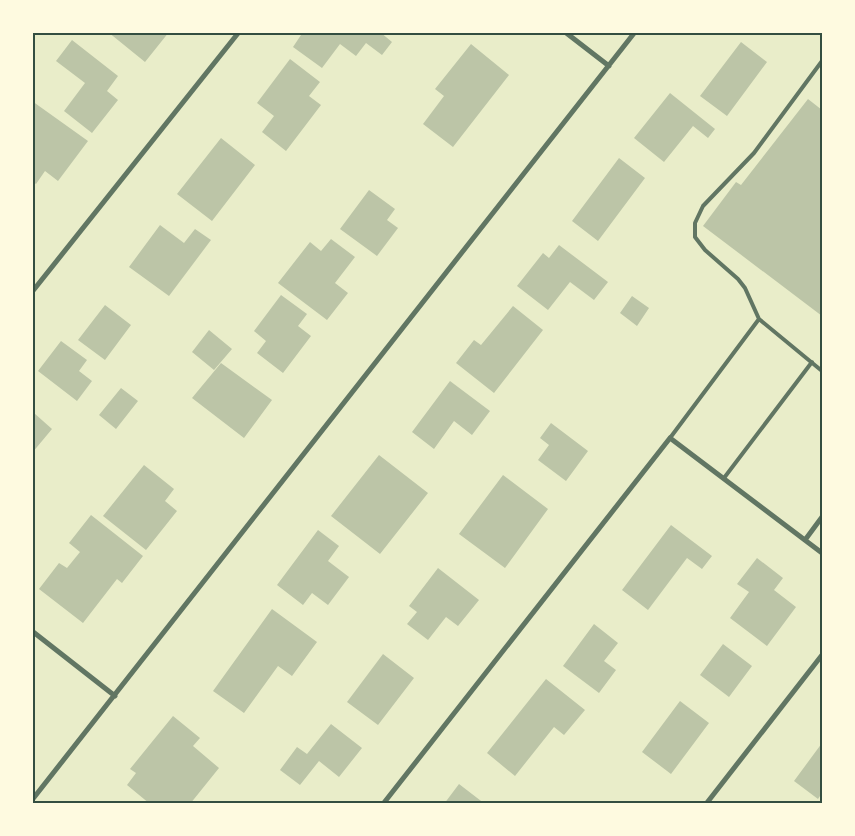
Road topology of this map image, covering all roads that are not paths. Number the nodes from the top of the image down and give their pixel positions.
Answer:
1 (239, 32) edge
2 (566, 32) edge
3 (635, 32) edge
4 (822, 62) edge
5 (609, 66) junction
6 (32, 292) edge
7 (760, 319) junction
8 (812, 362) junction
9 (822, 370) edge
10 (670, 438) junction
11 (724, 478) junction
12 (822, 518) edge
13 (805, 540) junction
14 (822, 553) edge
15 (32, 631) edge
16 (822, 655) edge
17 (114, 696) junction
18 (32, 800) edge
19 (383, 804) edge
20 (706, 804) edge

1 - 6 street
2 - 5 street
3 - 5 street
4 - 7 lane
5 - 17 street
7 - 8 lane
7 - 10 lane
8 - 9 lane
8 - 11 lane
10 - 11 street
10 - 19 street
11 - 13 street
12 - 13 street
13 - 14 street
15 - 17 street
16 - 20 street
17 - 18 street

